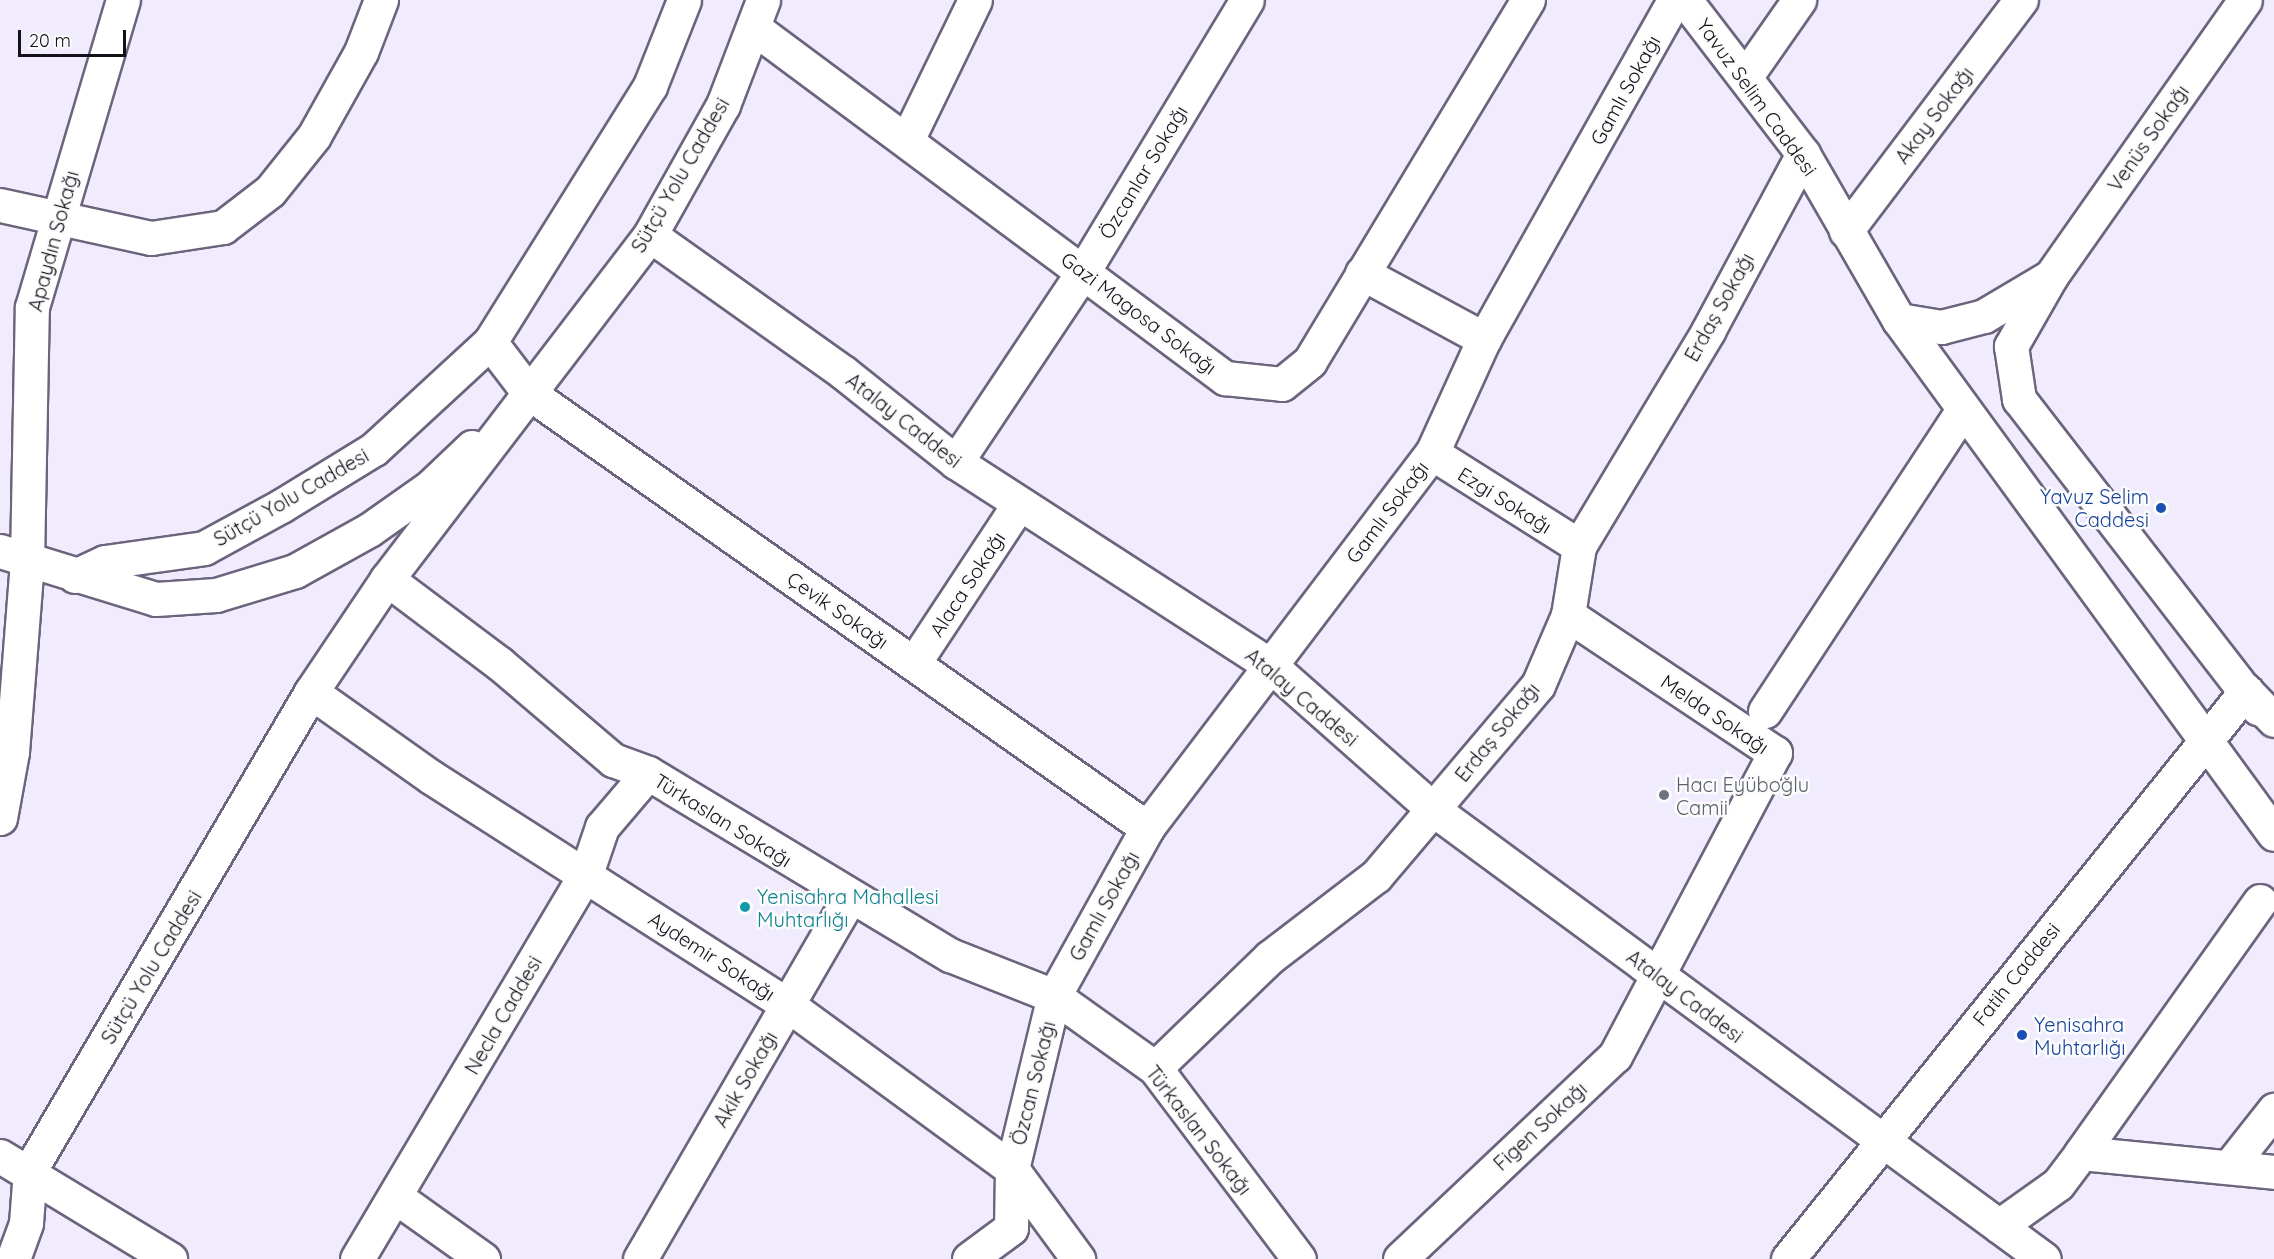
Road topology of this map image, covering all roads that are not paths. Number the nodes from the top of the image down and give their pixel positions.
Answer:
1 (123, 0) edge
2 (381, 0) edge
3 (684, 0) edge
4 (975, 0) edge
5 (1246, 0) edge
6 (1528, 0) edge
7 (1674, 0) edge
8 (1685, 0) edge
9 (1799, 0) edge
10 (2021, 0) edge
11 (2245, 0) edge
12 (759, 14) edge
13 (1746, 76) junction
14 (908, 138) junction
15 (1803, 154) junction
16 (0, 205) edge
17 (57, 220) junction
18 (1846, 231) junction
19 (650, 235) junction
20 (1084, 270) junction
21 (1362, 273) junction
22 (2051, 276) junction
23 (1899, 321) junction
24 (1484, 339) junction
25 (490, 342) junction
26 (529, 393) junction
27 (1962, 411) junction
28 (1432, 453) junction
29 (956, 462) junction
30 (1019, 504) junction
31 (1578, 546) junction
32 (13, 556) edge
33 (75, 576) junction
34 (387, 579) junction
35 (1568, 615) junction
36 (914, 663) junction
37 (1271, 666) junction
38 (2246, 691) junction
39 (310, 692) junction
40 (1765, 711) dead end
41 (2274, 720) edge
42 (2274, 732) edge
43 (2207, 736) junction
44 (648, 773) junction
45 (1434, 810) junction
46 (0, 818) edge
47 (1147, 828) junction
48 (2274, 834) edge
49 (586, 874) junction
50 (849, 898) junction
51 (2260, 901) dead end
52 (1657, 975) junction
53 (1054, 996) junction
54 (788, 1005) junction
55 (1155, 1068) junction
56 (2274, 1110) edge
57 (1879, 1142) junction
58 (2081, 1153) junction
59 (0, 1156) edge
60 (2229, 1167) junction
61 (1012, 1169) junction
62 (30, 1170) junction
63 (2274, 1172) edge
64 (396, 1197) junction
65 (1999, 1226) junction
66 (13, 1259) edge
67 (170, 1259) edge
68 (357, 1259) edge
69 (483, 1259) edge
70 (640, 1259) edge
71 (969, 1259) edge
72 (1078, 1259) edge
73 (1299, 1259) edge
74 (1400, 1259) edge
75 (1788, 1259) edge
76 (2044, 1259) edge

1 - 17 main road, Apaydın Sokağı
2 - 17 main road
3 - 25 main road, Sütçü Yolu Caddesi
4 - 14 main road
5 - 20 main road, Özcanlar Sokağı
6 - 21 main road, Gazi Magosa Sokağı
7 - 24 main road, Gamlı Sokağı
8 - 13 main road, Yavuz Selim Caddesi
9 - 13 main road
10 - 18 main road, Akay Sokağı
11 - 22 main road, Venüs Sokağı
12 - 14 main road, Gazi Magosa Sokağı
12 - 19 main road, Sütçü Yolu Caddesi
13 - 15 main road, Yavuz Selim Caddesi
14 - 20 main road, Gazi Magosa Sokağı
15 - 18 main road, Yavuz Selim Caddesi
15 - 31 main road, Erdaş Sokağı
16 - 17 main road
17 - 32 main road, Apaydın Sokağı
18 - 23 main road, Yavuz Selim Caddesi
19 - 26 main road, Sütçü Yolu Caddesi
19 - 29 main road, Atalay Caddesi
20 - 21 main road, Gazi Magosa Sokağı
20 - 29 main road, Özcanlar Sokağı
21 - 24 main road
22 - 23 main road
22 - 38 main road
23 - 27 main road, Yavuz Selim Caddesi
24 - 28 main road, Gamlı Sokağı
25 - 26 main road, Çevik Sokağı
25 - 33 main road, Sütçü Yolu Caddesi
26 - 33 main road, Sütçü Yolu Caddesi
26 - 34 main road, Sütçü Yolu Caddesi
26 - 36 main road, Çevik Sokağı
27 - 40 main road
27 - 43 main road, Yavuz Selim Caddesi
28 - 31 main road, Ezgi Sokağı
28 - 37 main road, Gamlı Sokağı
29 - 30 main road, Atalay Caddesi
30 - 36 main road, Alaca Sokağı
30 - 37 main road, Atalay Caddesi
31 - 35 main road, Erdaş Sokağı
32 - 33 main road
32 - 46 main road, Apaydın Sokağı
34 - 39 main road, Sütçü Yolu Caddesi
34 - 44 main road, Türkaslan Sokağı
35 - 45 main road, Erdaş Sokağı
35 - 52 main road, Melda Sokağı
36 - 47 main road, Çevik Sokağı
37 - 45 main road, Atalay Caddesi
37 - 47 main road, Gamlı Sokağı
38 - 41 main road
38 - 42 main road
38 - 43 main road, Fatih Caddesi
39 - 49 main road, Aydemir Sokağı
39 - 62 main road, Sütçü Yolu Caddesi
43 - 48 main road, Yavuz Selim Caddesi
43 - 57 main road, Fatih Caddesi
44 - 49 main road, Necla Caddesi
44 - 50 main road, Türkaslan Sokağı
45 - 52 main road, Atalay Caddesi
45 - 55 main road, Erdaş Sokağı
47 - 53 main road, Gamlı Sokağı
49 - 54 main road, Aydemir Sokağı
49 - 64 main road, Necla Caddesi
50 - 53 main road, Türkaslan Sokağı
50 - 54 main road, Akik Sokağı
51 - 58 main road
52 - 57 main road, Atalay Caddesi
52 - 74 main road, Figen Sokağı
53 - 55 main road, Türkaslan Sokağı
53 - 61 main road, Özcan Sokağı
54 - 61 main road, Aydemir Sokağı
54 - 70 main road, Akik Sokağı
55 - 73 main road, Türkaslan Sokağı
56 - 60 main road
57 - 65 main road, Atalay Caddesi
57 - 75 main road, Fatih Caddesi
58 - 60 main road
58 - 65 main road
59 - 62 main road
60 - 63 main road
61 - 71 main road, Özcan Sokağı
61 - 72 main road, Aydemir Sokağı
62 - 66 main road, Sütçü Yolu Caddesi
62 - 67 main road
64 - 68 main road, Necla Caddesi
64 - 69 main road
65 - 76 main road, Atalay Caddesi

